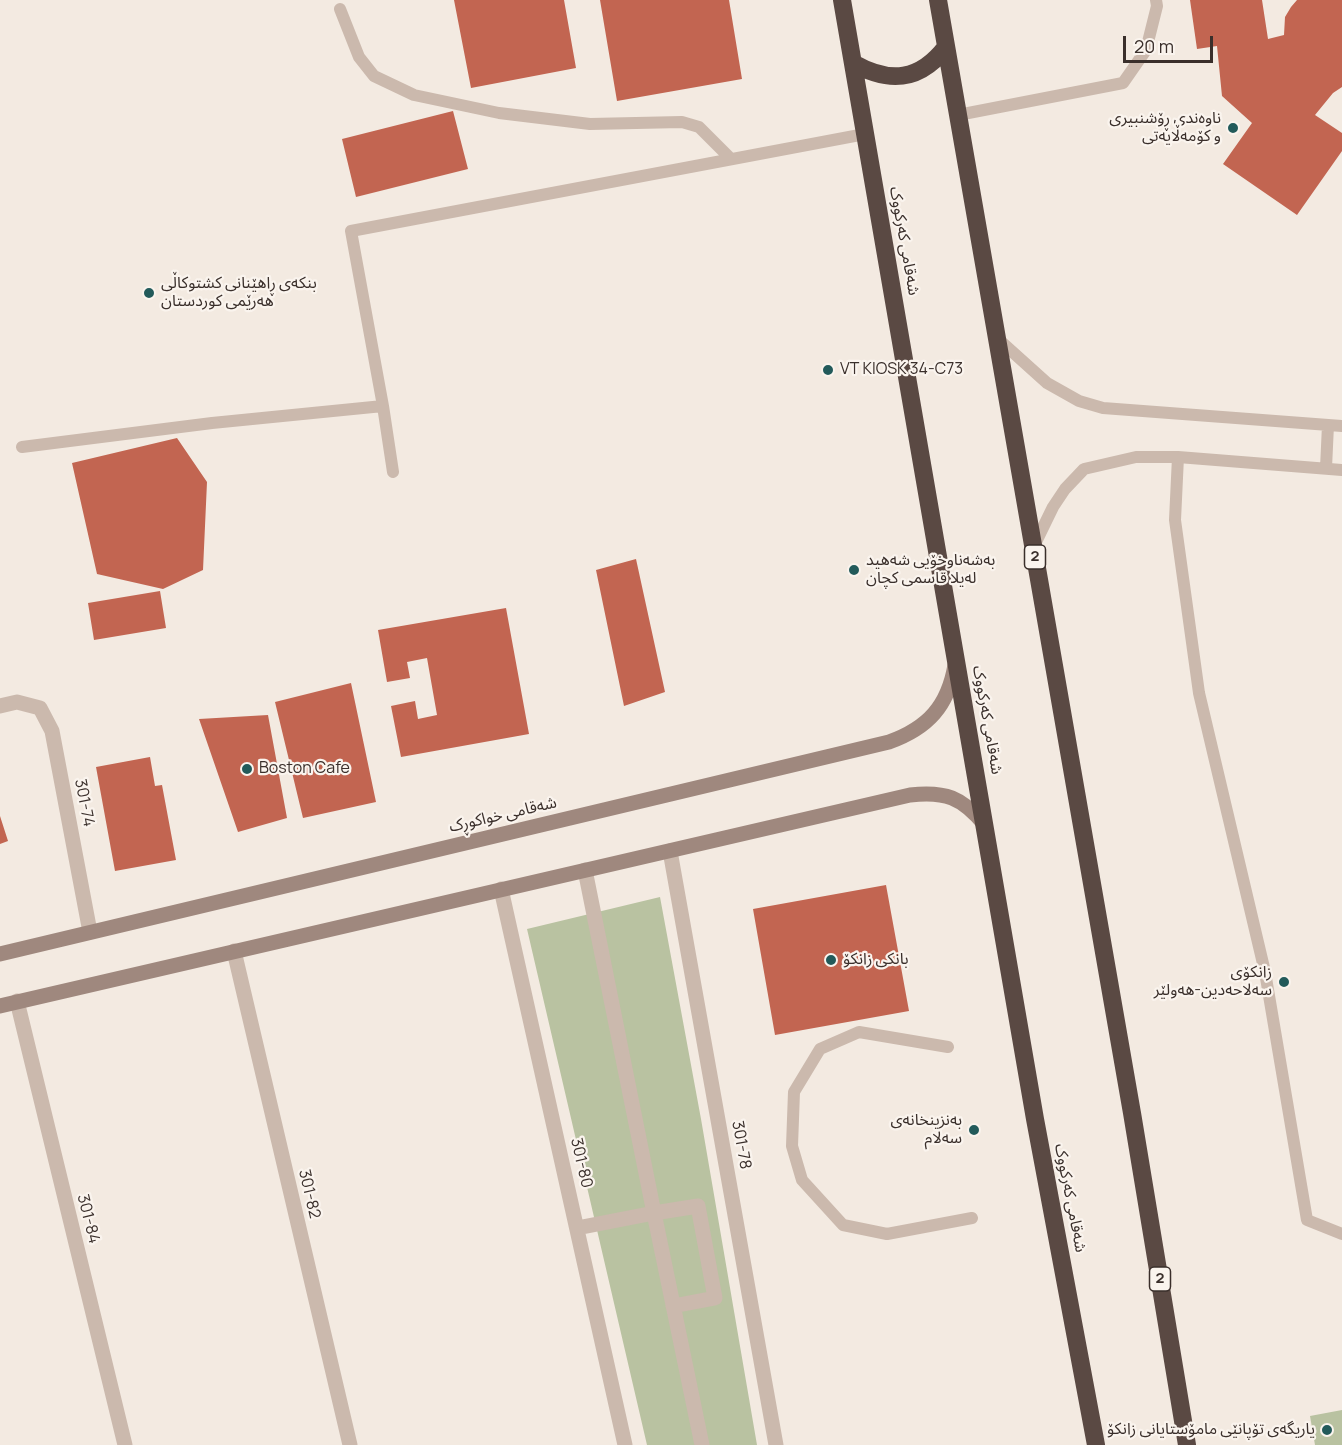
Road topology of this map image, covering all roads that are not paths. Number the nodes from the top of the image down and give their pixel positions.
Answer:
1 (842, 0) edge
2 (938, 0) edge
3 (1156, 0) edge
4 (340, 9) dead end
5 (946, 47) junction
6 (854, 63) junction
7 (958, 115) junction
8 (866, 134) junction
9 (731, 159) junction
10 (997, 338) junction
11 (383, 406) junction
12 (1328, 425) junction
13 (1342, 426) edge
14 (22, 447) dead end
15 (1178, 457) junction
16 (1326, 468) junction
17 (1342, 470) edge
18 (393, 472) dead end
19 (1033, 547) junction
20 (954, 644) junction
21 (0, 706) edge
22 (985, 826) junction
23 (670, 851) junction
24 (585, 870) junction
25 (501, 890) junction
26 (90, 932) junction
27 (234, 951) junction
28 (0, 954) edge
29 (17, 1001) junction
30 (0, 1006) edge
31 (948, 1047) dead end
32 (654, 1214) junction
33 (972, 1218) dead end
34 (577, 1228) junction
35 (1342, 1234) edge
36 (673, 1306) junction
37 (125, 1445) edge
38 (350, 1445) edge
39 (626, 1445) edge
40 (702, 1445) edge
41 (776, 1445) edge
42 (1096, 1445) edge
43 (1187, 1445) edge

1 - 6 highway, شەقامی کەرکووک
2 - 5 highway, 2
3 - 7 lane
4 - 9 lane
5 - 6 highway
5 - 7 highway, 2
6 - 8 highway, شەقامی کەرکووک
7 - 10 highway, 2
8 - 9 lane
8 - 20 highway, شەقامی کەرکووک
9 - 11 lane
10 - 12 lane
10 - 19 highway, 2
11 - 14 lane
11 - 18 lane
12 - 13 lane
12 - 16 lane
15 - 16 lane
15 - 19 lane
15 - 35 lane
16 - 17 lane
19 - 43 highway, 2
20 - 22 highway, شەقامی کەرکووک
20 - 26 main road, شەقامی خواکوڕک
21 - 26 street, 301-74
22 - 23 main road
22 - 42 highway, شەقامی کەرکووک
23 - 24 main road
23 - 41 street, 301-78
24 - 25 main road
24 - 32 street
25 - 27 main road
25 - 34 street, 301-80
26 - 28 main road, شەقامی خواکوڕک
27 - 29 main road
27 - 38 street, 301-82
29 - 30 main road
29 - 37 street, 301-84
31 - 33 lane
32 - 34 street
32 - 36 street
32 - 36 street
34 - 39 street, 301-80
36 - 40 street

